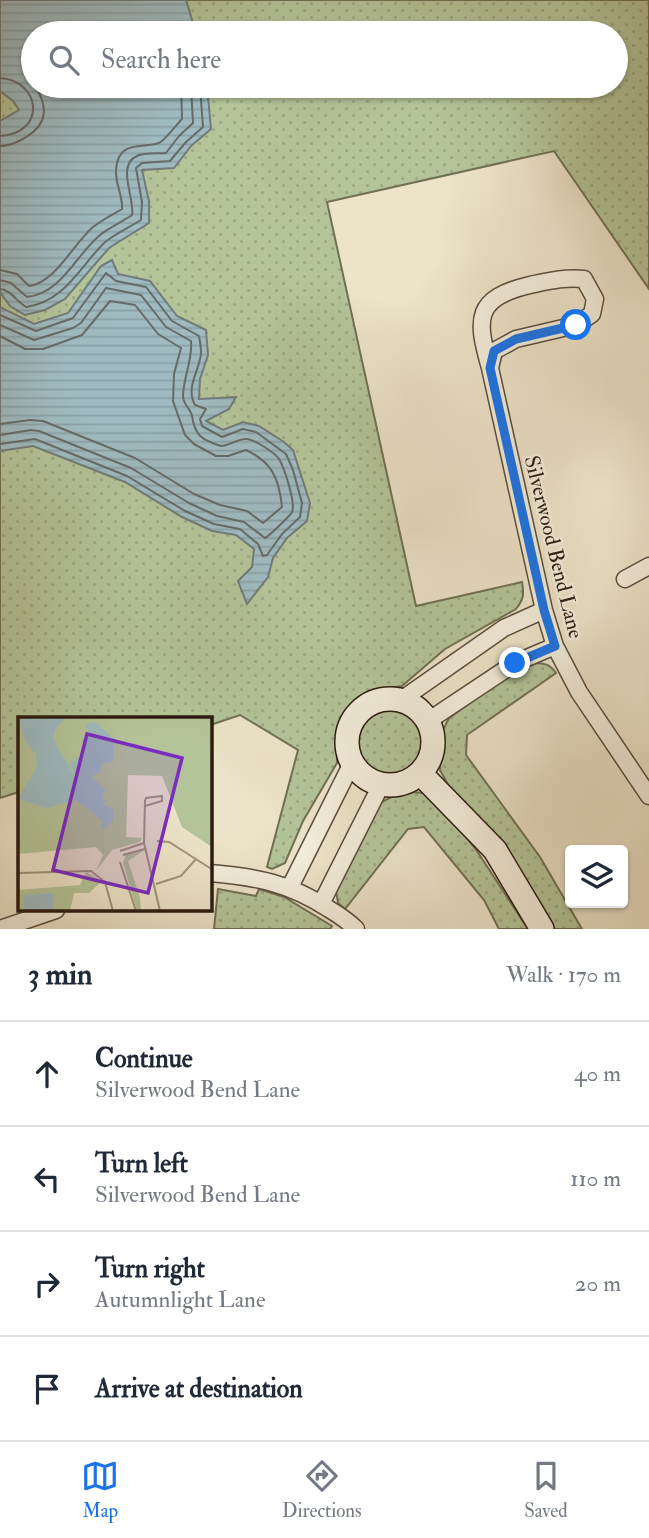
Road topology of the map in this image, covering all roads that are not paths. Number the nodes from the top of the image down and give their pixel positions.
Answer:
1 (490, 368) junction
2 (649, 566) edge
3 (625, 579) dead end
4 (544, 610) junction
5 (555, 646) junction
6 (401, 700) junction
7 (428, 721) junction
8 (352, 763) junction
9 (420, 774) junction
10 (381, 785) junction
11 (649, 796) edge
12 (212, 873) edge
13 (290, 887) junction
14 (321, 904) junction
15 (50, 912) edge
16 (0, 929) edge
17 (356, 929) edge
18 (542, 929) edge

1 - 1 street, Silverwood Bend Lane
1 - 4 street, Silverwood Bend Lane
2 - 3 street
4 - 5 street, Silverwood Bend Lane
4 - 6 street
5 - 7 street
5 - 11 street, Silverwood Bend Lane
6 - 7 street
6 - 8 street
7 - 9 street
8 - 10 street
8 - 13 street
9 - 10 street
9 - 18 street
10 - 14 street
12 - 13 street
13 - 14 street
14 - 17 street
15 - 16 street

